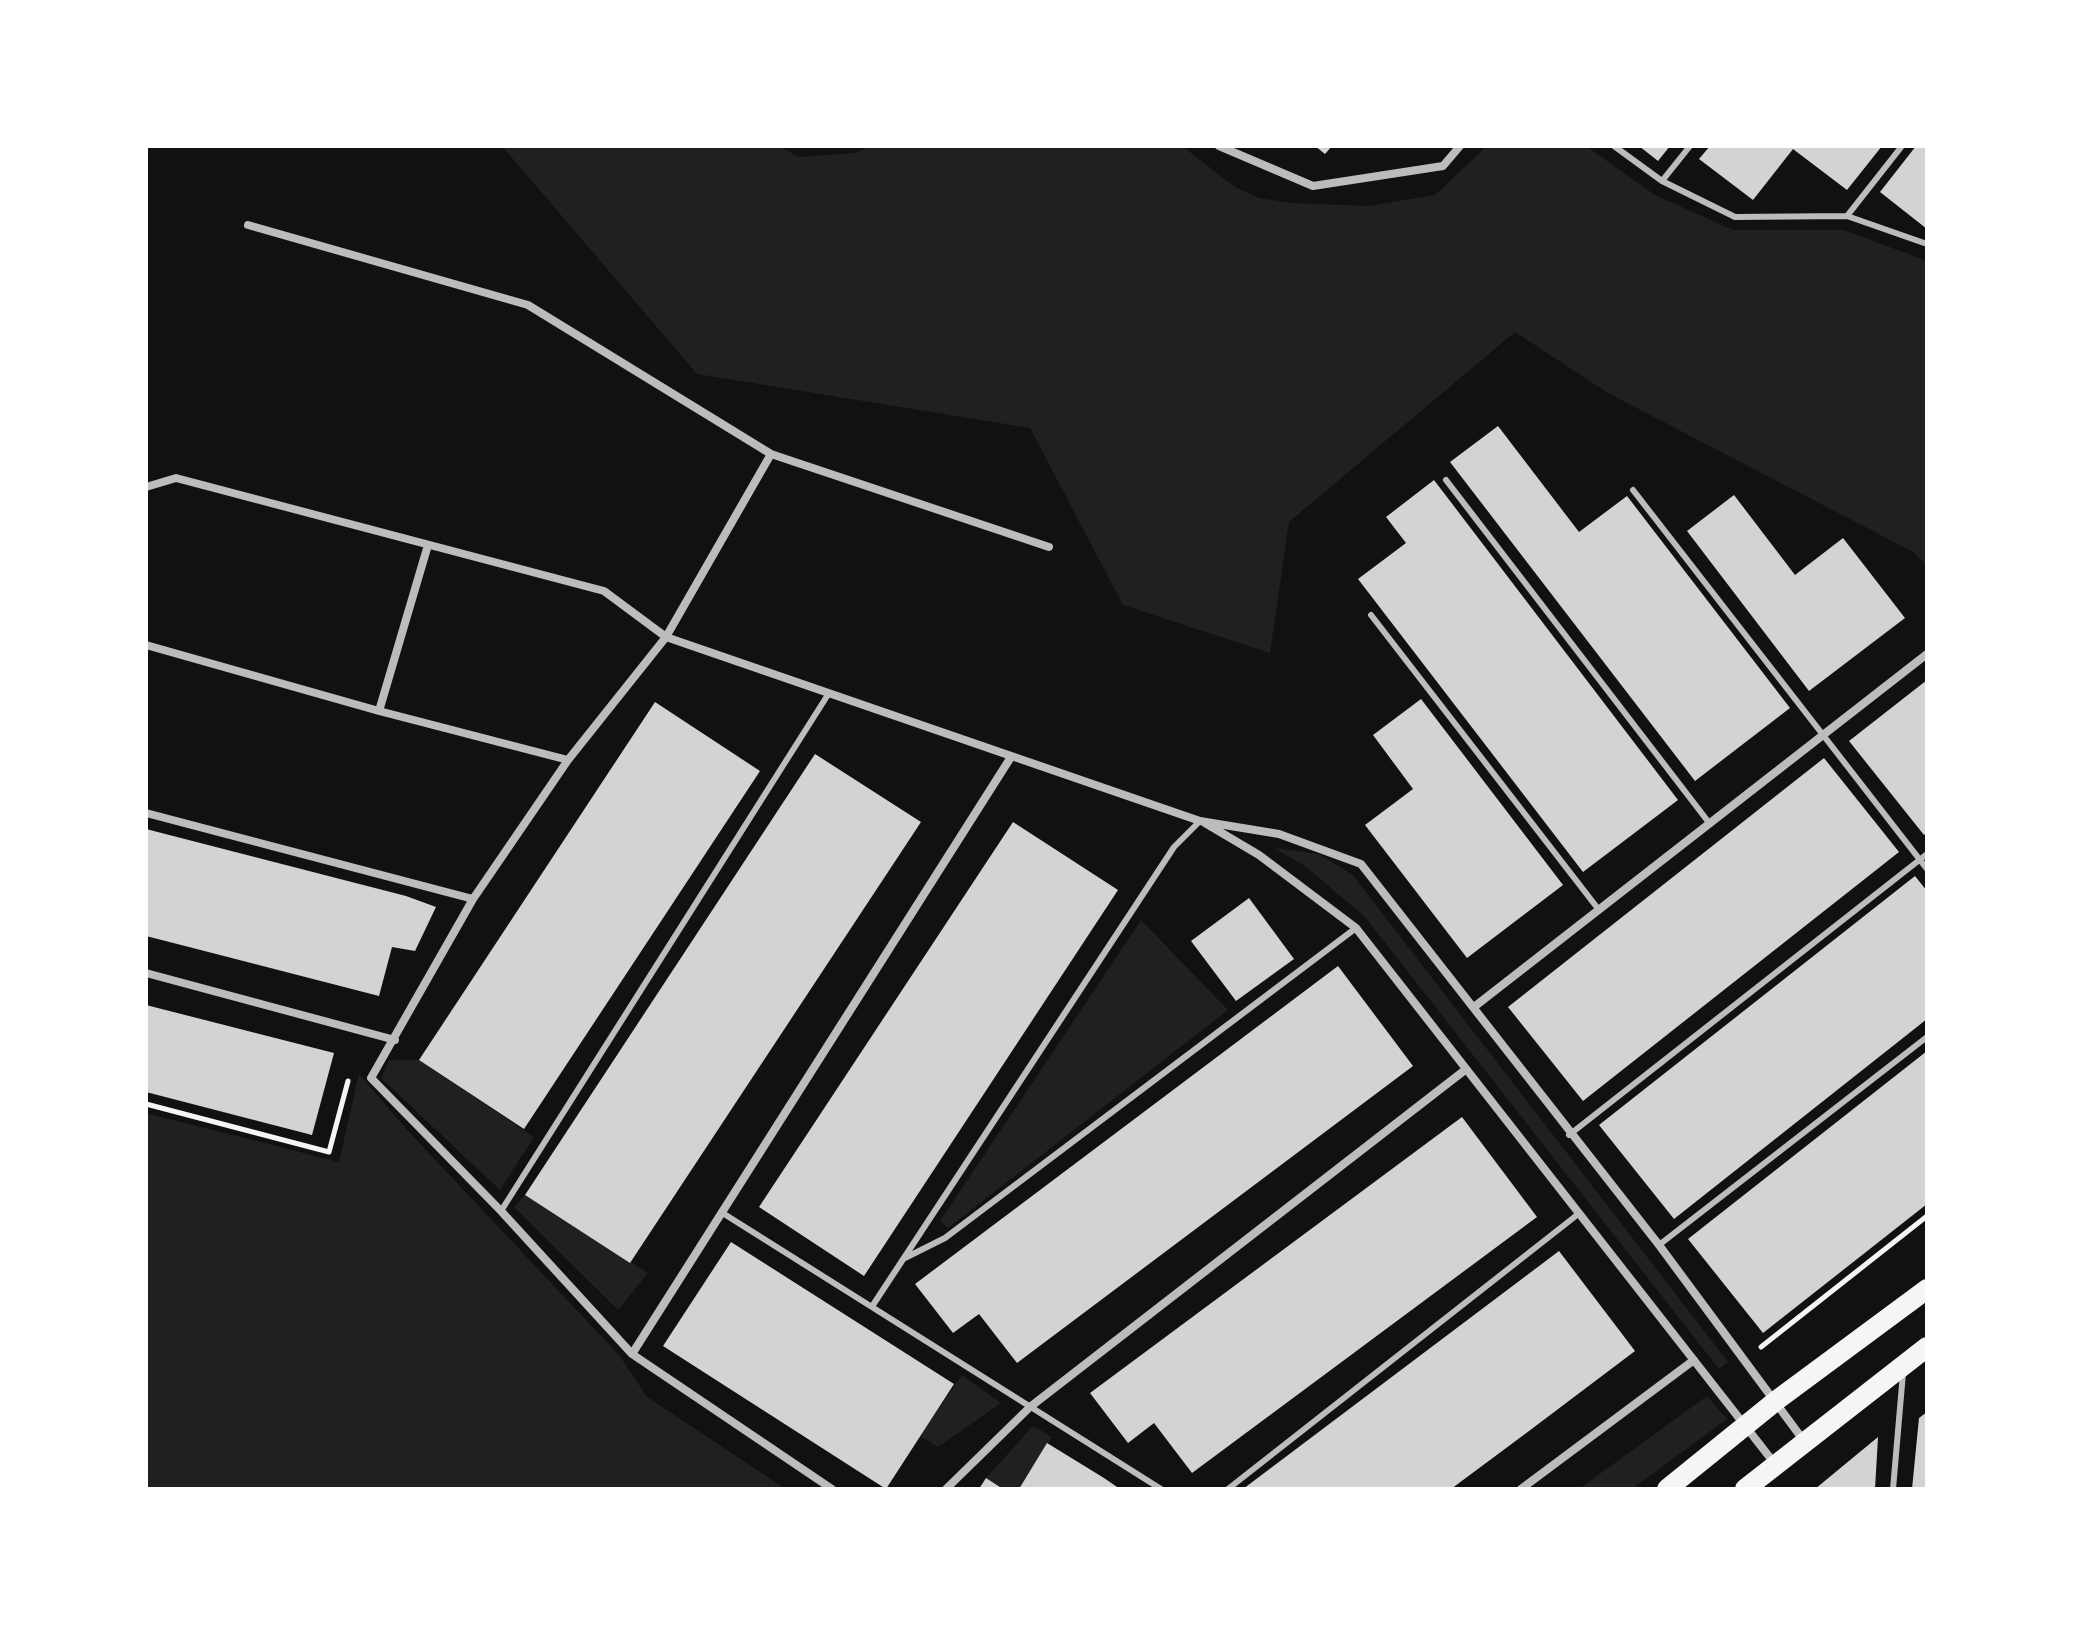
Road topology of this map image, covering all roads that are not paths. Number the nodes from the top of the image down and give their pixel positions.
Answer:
1 (1460, 146) edge
2 (1614, 146) edge
3 (1690, 146) edge
4 (1902, 146) edge
5 (1221, 147) edge
6 (1662, 181) junction
7 (1847, 216) junction
8 (248, 225) dead end
9 (1927, 244) edge
10 (771, 454) junction
11 (1446, 480) dead end
12 (146, 487) edge
13 (1633, 490) dead end
14 (428, 545) junction
15 (1049, 547) dead end
16 (1371, 615) dead end
17 (666, 637) junction
18 (146, 645) edge
19 (1927, 654) edge
20 (829, 693) junction
21 (379, 711) junction
22 (1825, 734) junction
23 (1011, 757) junction
24 (568, 760) junction
25 (146, 813) edge
26 (1200, 821) junction
27 (1710, 824) junction
28 (1927, 854) edge
29 (1920, 860) junction
30 (1927, 869) edge
31 (473, 899) junction
32 (1599, 910) junction
33 (1356, 928) junction
34 (146, 973) edge
35 (1474, 1007) junction
36 (1927, 1037) edge
37 (395, 1040) junction
38 (1465, 1070) junction
39 (1569, 1135) junction
40 (501, 1211) junction
41 (721, 1212) junction
42 (1577, 1215) junction
43 (1659, 1245) junction
44 (905, 1258) junction
45 (1927, 1289) edge
46 (873, 1305) junction
47 (1927, 1347) edge
48 (632, 1354) junction
49 (1694, 1360) junction
50 (1903, 1365) junction
51 (1777, 1400) junction
52 (1030, 1407) junction
53 (1747, 1427) junction
54 (1804, 1441) junction
55 (1775, 1464) junction
56 (832, 1489) edge
57 (946, 1489) edge
58 (1161, 1489) edge
59 (1228, 1489) edge
60 (1521, 1489) edge
61 (1667, 1489) edge
62 (1745, 1489) edge
63 (1893, 1489) edge

1 - 5 street
2 - 6 lane
3 - 6 lane
4 - 7 lane
6 - 7 lane
7 - 9 lane
8 - 10 street
10 - 15 street
10 - 17 street
11 - 27 lane
12 - 14 street
13 - 22 lane
14 - 17 street
14 - 21 street
16 - 32 lane
17 - 20 street
17 - 24 street
18 - 21 street
19 - 22 street
20 - 23 street
20 - 40 lane
21 - 24 street
22 - 27 street
22 - 29 lane
23 - 26 street
23 - 41 street
24 - 31 street
25 - 31 street
26 - 33 street
26 - 35 street
26 - 44 lane
27 - 32 street
28 - 29 lane
29 - 30 lane
29 - 39 lane
31 - 37 street
32 - 35 street
33 - 38 street
33 - 44 lane
34 - 37 street
35 - 39 street
36 - 43 lane
37 - 40 street
38 - 42 street
38 - 52 street
39 - 43 street
40 - 48 street
41 - 46 lane
41 - 48 street
42 - 49 street
42 - 59 lane
43 - 51 street
44 - 46 lane
45 - 51 main road
46 - 52 lane
47 - 50 main road
48 - 56 street
49 - 53 street
49 - 60 street
50 - 54 main road
50 - 63 lane
51 - 53 main road
51 - 54 street
52 - 57 street
52 - 58 lane
53 - 55 street
53 - 61 main road
54 - 55 main road
55 - 62 main road

